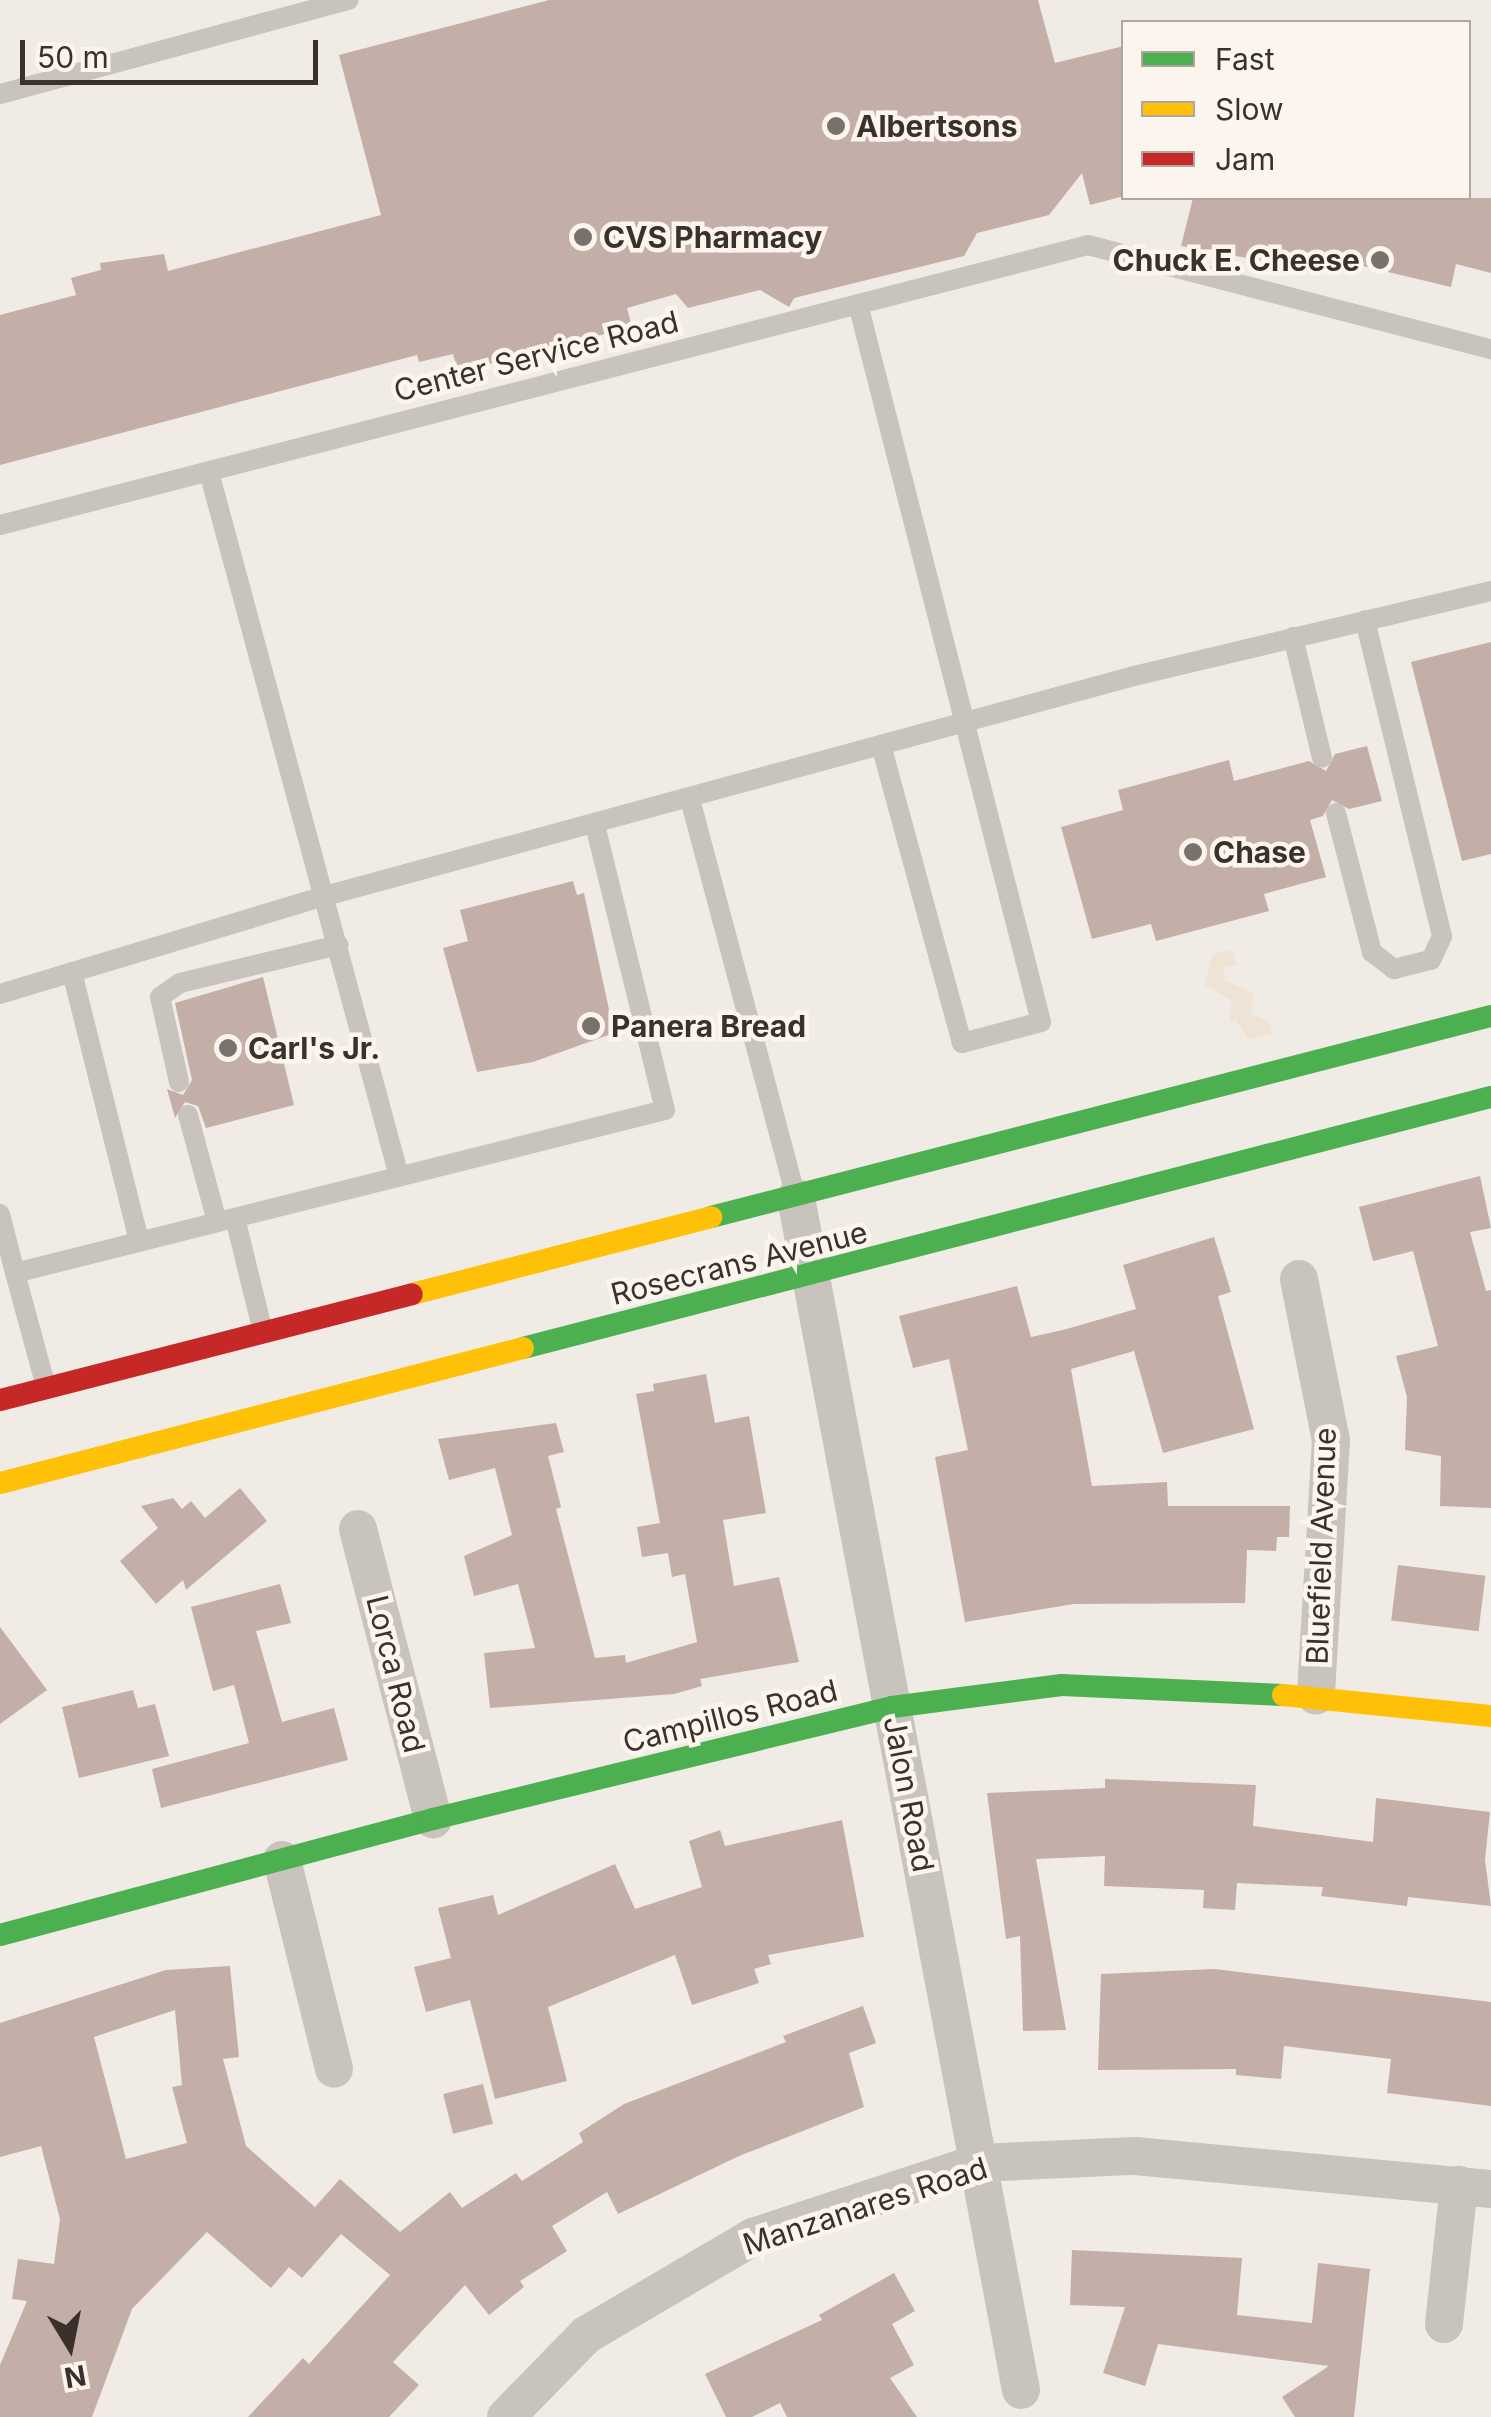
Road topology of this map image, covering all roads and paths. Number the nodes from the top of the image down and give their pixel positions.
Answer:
1 (349, 0) edge
2 (0, 94) edge
3 (858, 304) junction
4 (1491, 349) edge
5 (209, 472) junction
6 (0, 525) edge
7 (1491, 591) edge
8 (1365, 620) junction
9 (1293, 638) junction
10 (968, 722) junction
11 (882, 746) junction
12 (1322, 758) dead end
13 (690, 799) junction
14 (1336, 813) dead end
15 (595, 824) junction
16 (325, 896) junction
17 (338, 946) junction
18 (72, 972) junction
19 (0, 994) edge
20 (1491, 1016) edge
21 (179, 1082) dead end
22 (1491, 1098) edge
23 (188, 1114) dead end
24 (398, 1176) junction
25 (796, 1198) junction
26 (0, 1214) edge
27 (226, 1220) junction
28 (139, 1242) junction
29 (15, 1273) junction
30 (811, 1276) junction
31 (1299, 1278) dead end
32 (263, 1334) junction
33 (46, 1389) junction
34 (0, 1400) edge
35 (0, 1482) edge
36 (358, 1528) dead end
37 (1316, 1696) junction
38 (892, 1707) junction
39 (1491, 1716) edge
40 (433, 1819) junction
41 (282, 1860) junction
42 (0, 1935) edge
43 (334, 2070) dead end
44 (978, 2163) junction
45 (1475, 2187) edge
46 (1444, 2324) dead end
47 (1021, 2390) dead end
48 (506, 2417) edge

1 - 2 lane
3 - 4 lane, Center Service Road
3 - 5 lane, Center Service Road
3 - 10 lane
5 - 6 lane, Center Service Road
5 - 16 lane
7 - 8 lane
8 - 9 lane
8 - 14 lane
9 - 10 lane
9 - 12 lane
10 - 11 lane
10 - 11 lane
11 - 13 lane
13 - 15 lane
13 - 25 lane
15 - 16 lane
15 - 24 lane
16 - 17 lane
16 - 18 lane
17 - 21 lane
17 - 24 lane
18 - 19 lane
18 - 28 lane
20 - 25 main road, Rosecrans Avenue
22 - 30 main road, Rosecrans Avenue
23 - 27 lane
24 - 27 lane
25 - 30 street, Jalon Road
25 - 32 main road, Rosecrans Avenue
26 - 29 lane
27 - 28 lane
27 - 32 lane
28 - 29 lane
29 - 33 lane
30 - 35 main road, Rosecrans Avenue
30 - 38 street, Jalon Road
31 - 37 street, Bluefield Avenue
32 - 33 main road, Rosecrans Avenue
33 - 34 main road, Rosecrans Avenue
36 - 40 street, Lorca Road
37 - 38 main road, Campillos Road
37 - 39 main road, Campillos Road
38 - 40 main road, Campillos Road
38 - 44 street, Jalon Road
40 - 41 main road, Campillos Road
41 - 42 main road, Campillos Road
41 - 43 street
44 - 45 street, Manzanares Road
44 - 47 street, Jalon Road
44 - 48 street, Manzanares Road
45 - 46 street, Manzanares Road

